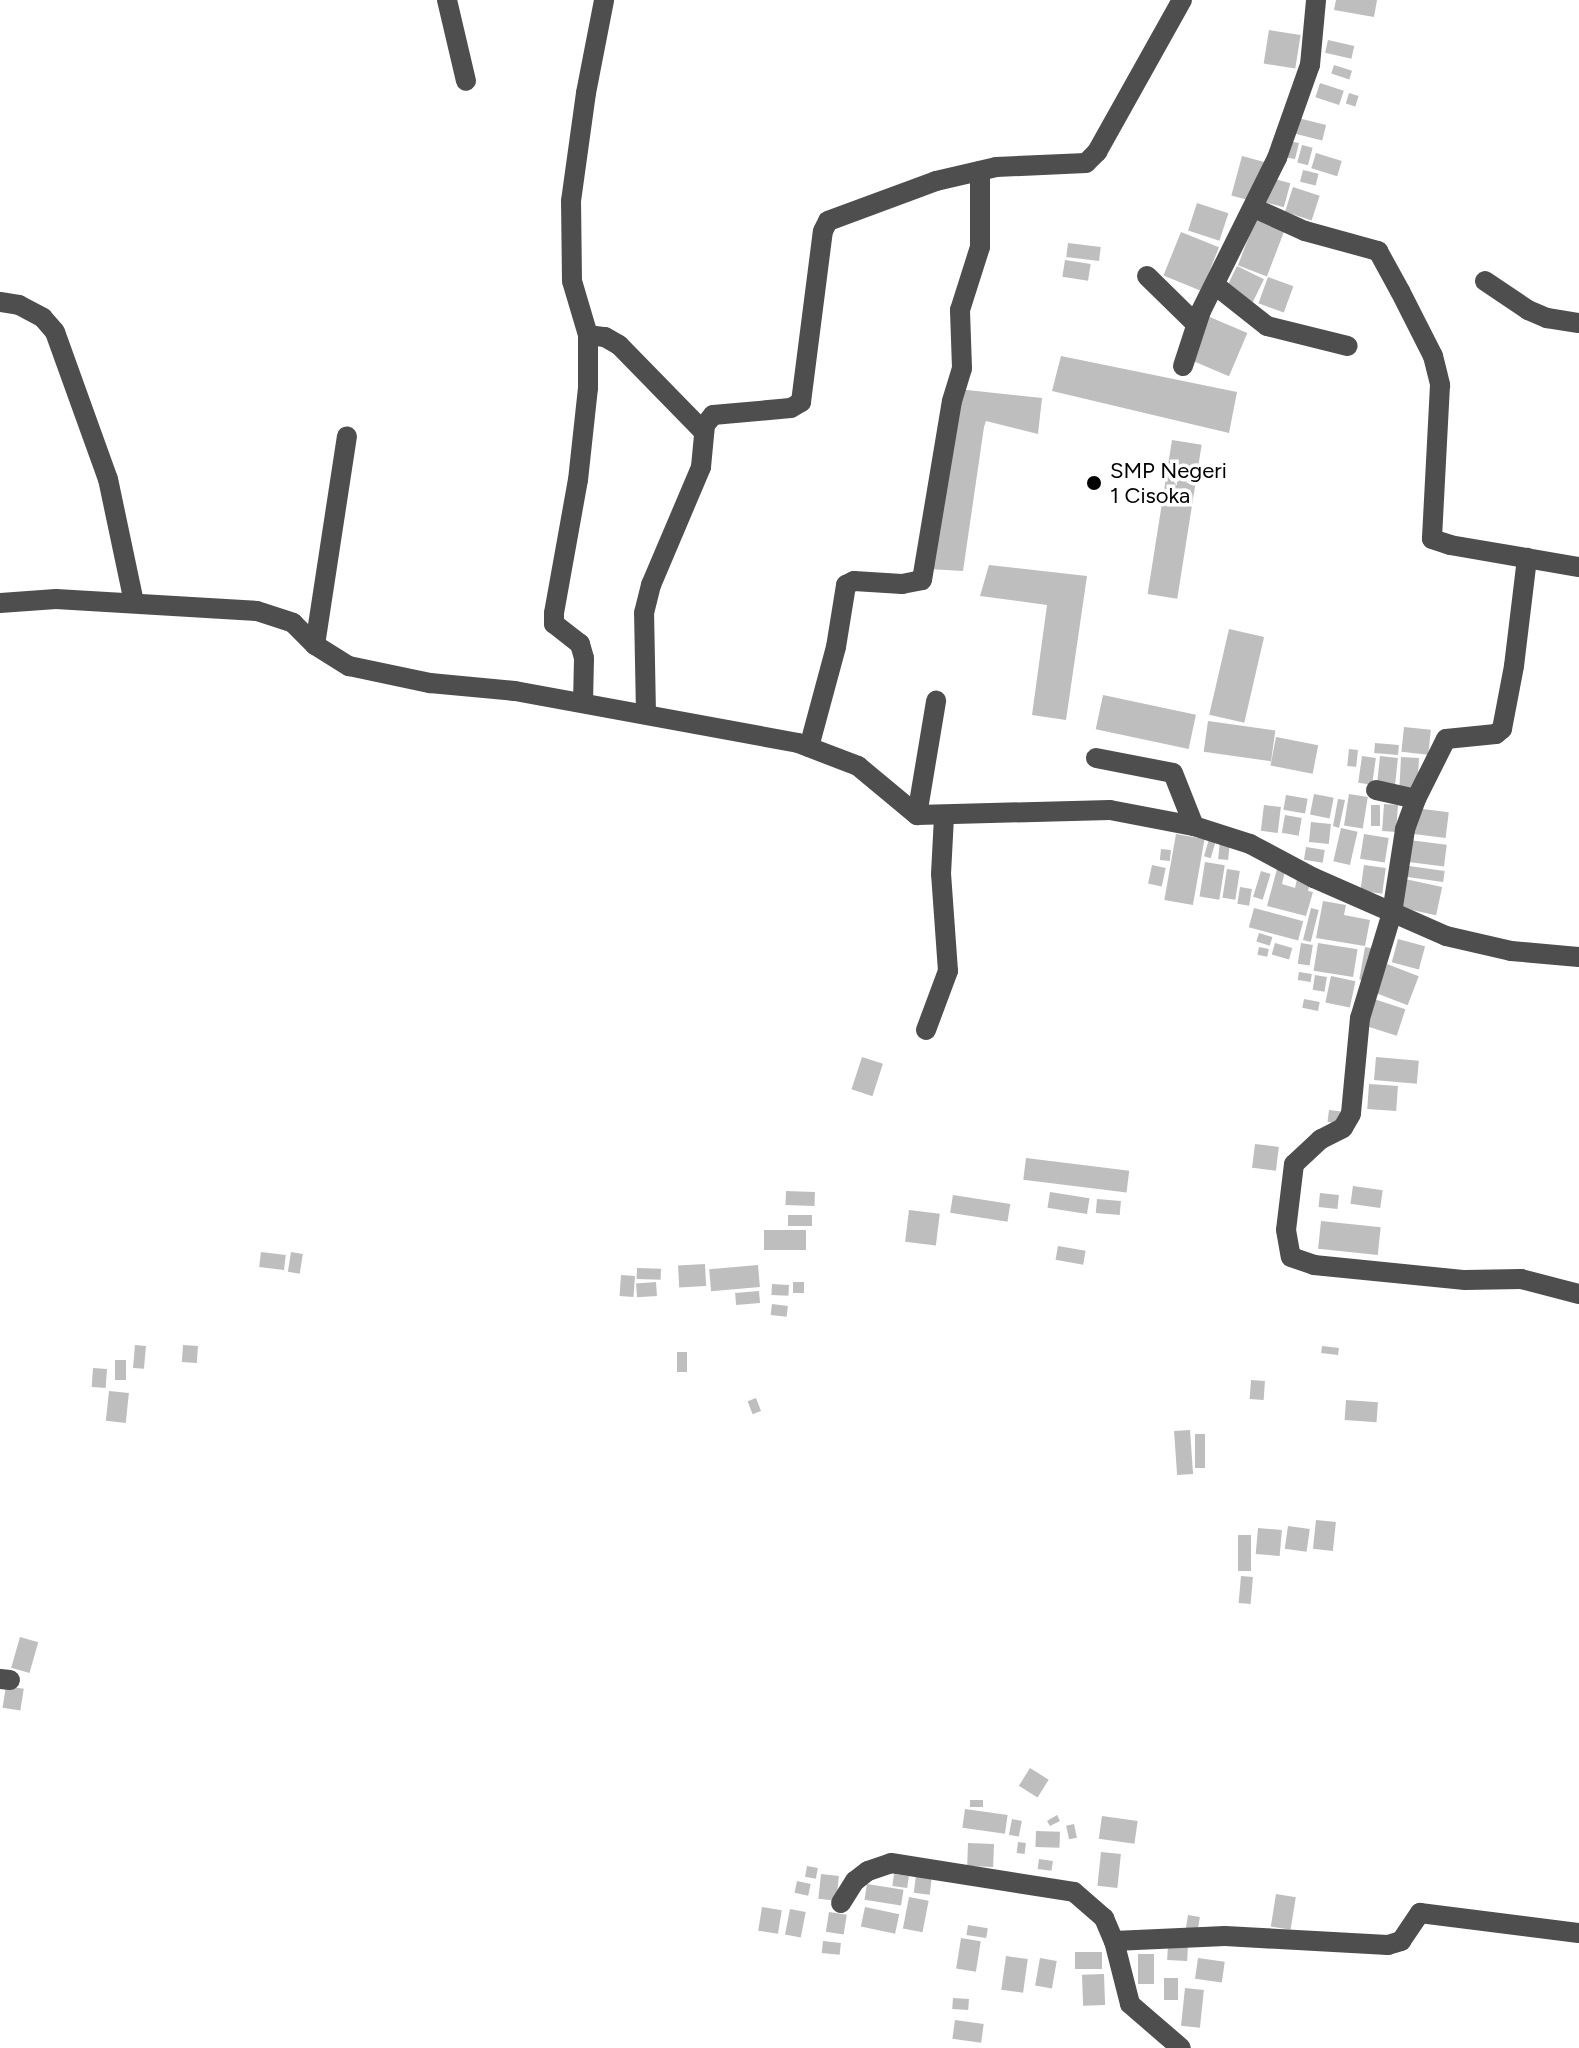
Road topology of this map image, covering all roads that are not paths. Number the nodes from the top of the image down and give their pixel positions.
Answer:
1 (447, 0) edge
2 (604, 0) edge
3 (1182, 0) edge
4 (1316, 0) edge
5 (466, 81) dead end
6 (980, 171) junction
7 (1254, 208) junction
8 (1147, 276) dead end
9 (1485, 281) dead end
10 (1215, 285) junction
11 (0, 302) edge
12 (1579, 323) edge
13 (1196, 324) junction
14 (588, 335) junction
15 (1348, 346) dead end
16 (1183, 366) dead end
17 (704, 432) junction
18 (347, 436) dead end
19 (1527, 558) junction
20 (1579, 567) edge
21 (134, 602) junction
22 (0, 603) edge
23 (315, 645) junction
24 (936, 701) dead end
25 (583, 703) junction
26 (646, 714) junction
27 (809, 747) junction
28 (1096, 758) dead end
29 (1376, 790) dead end
30 (1416, 799) junction
31 (917, 815) junction
32 (944, 817) junction
33 (1194, 826) junction
34 (1392, 913) junction
35 (1579, 957) edge
36 (926, 1030) dead end
37 (1579, 1294) edge
38 (841, 1903) dead end
39 (1579, 1933) edge
40 (1114, 1941) junction
41 (1181, 2048) edge

1 - 5 street
2 - 14 street
3 - 6 street
4 - 7 street
6 - 17 street
6 - 27 street
7 - 10 street
7 - 19 street
8 - 13 street
9 - 12 street
10 - 13 street
10 - 15 street
11 - 21 street
13 - 16 street
14 - 17 street
14 - 25 street
17 - 26 street
18 - 23 street
19 - 20 street
19 - 30 street
21 - 22 street
21 - 23 street
23 - 25 street
24 - 31 street
25 - 26 street
26 - 27 street
27 - 31 street
28 - 33 street
29 - 30 street
30 - 34 street
31 - 32 street
32 - 33 street
32 - 36 street
33 - 34 street
34 - 35 street
34 - 37 street
38 - 40 street
39 - 40 street
40 - 41 street

